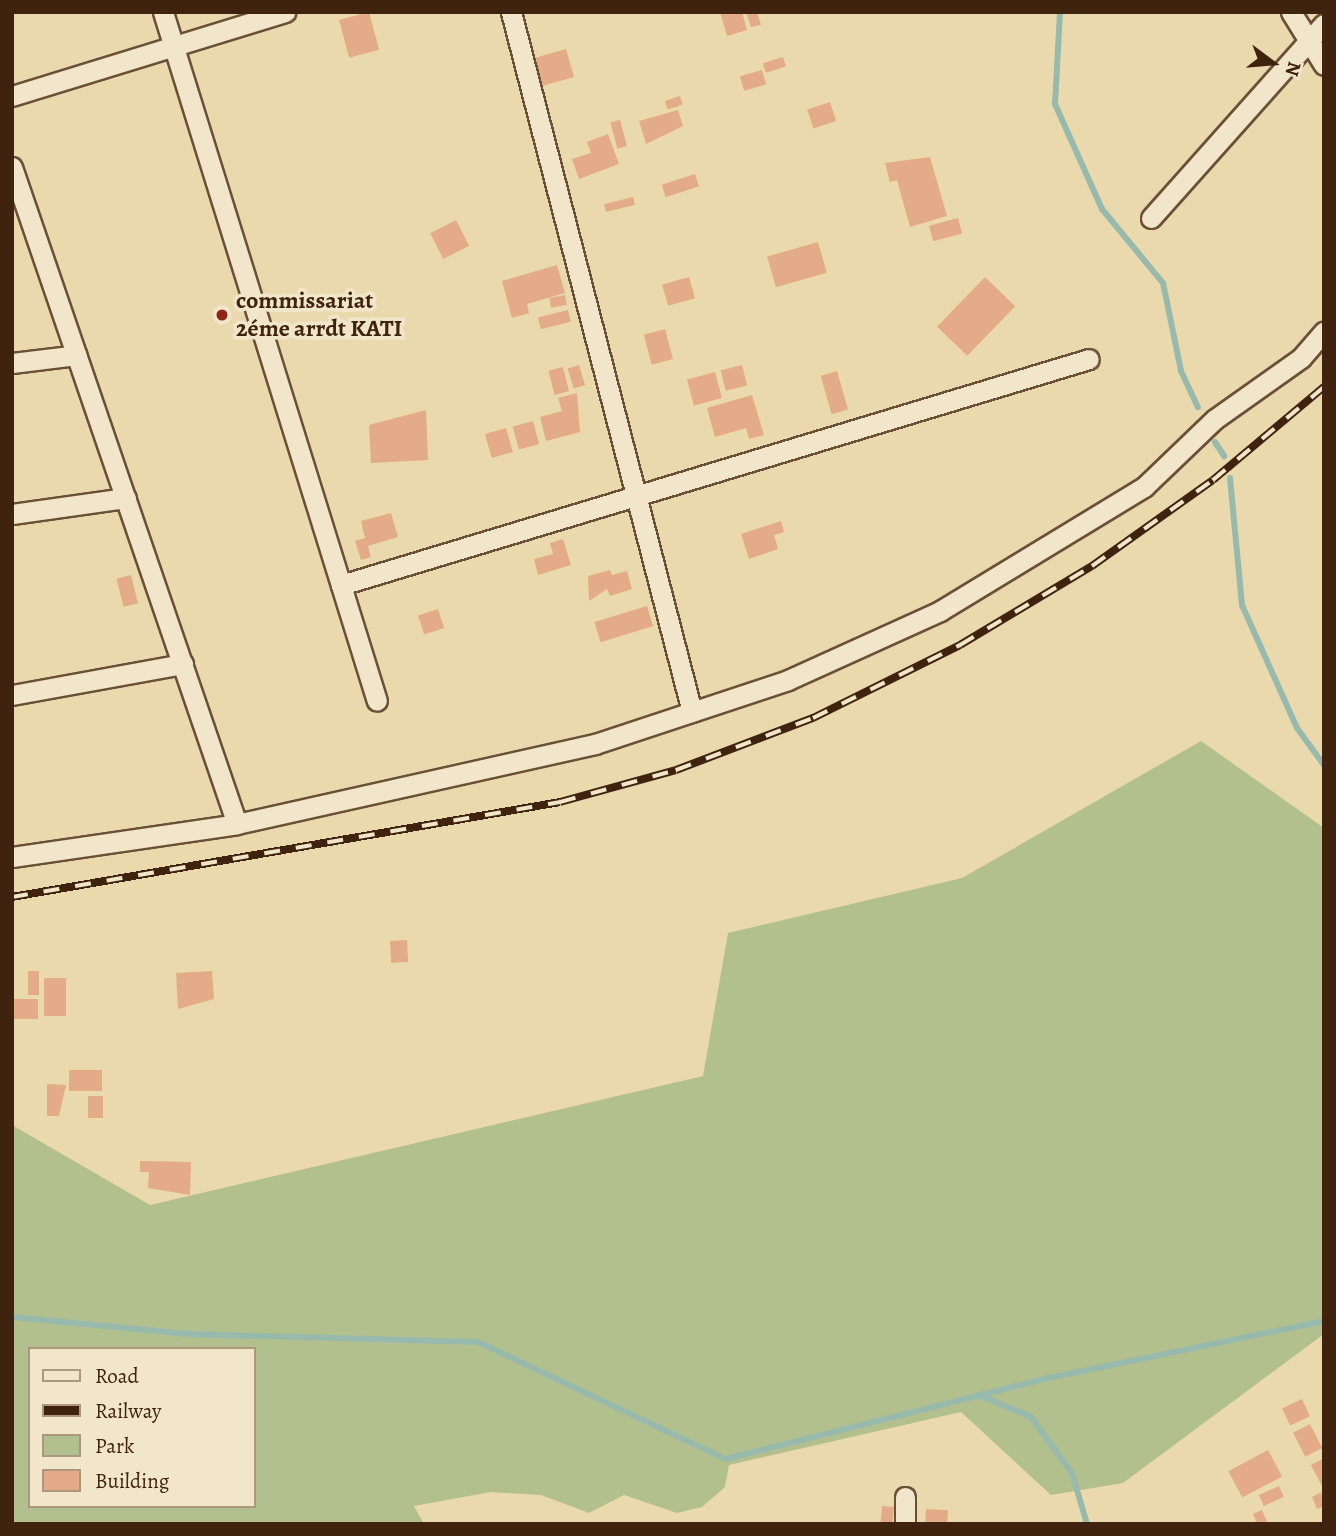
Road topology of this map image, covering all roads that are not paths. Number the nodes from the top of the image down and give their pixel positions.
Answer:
1 (163, 12) edge
2 (285, 12) edge
3 (511, 12) edge
4 (1291, 12) edge
5 (1324, 24) edge
6 (1309, 41) junction
7 (171, 47) junction
8 (1324, 65) edge
9 (12, 96) edge
10 (12, 167) edge
11 (1151, 218) dead end
12 (1324, 332) edge
13 (76, 355) junction
14 (1088, 359) dead end
15 (12, 363) edge
16 (636, 496) junction
17 (126, 498) junction
18 (12, 514) edge
19 (341, 585) junction
20 (183, 664) junction
21 (12, 695) edge
22 (377, 701) dead end
23 (692, 712) junction
24 (237, 824) junction
25 (12, 857) edge
26 (905, 1497) dead end
27 (905, 1524) edge

1 - 7 street
2 - 7 street
3 - 16 street
4 - 6 street
5 - 6 street
6 - 8 street
6 - 11 street
7 - 9 street
7 - 19 street
10 - 13 street
12 - 23 street
13 - 15 street
13 - 17 street
14 - 16 street
16 - 19 street
16 - 23 street
17 - 18 street
17 - 20 street
19 - 22 street
20 - 21 street
20 - 24 street
23 - 24 street
24 - 25 street
26 - 27 street

